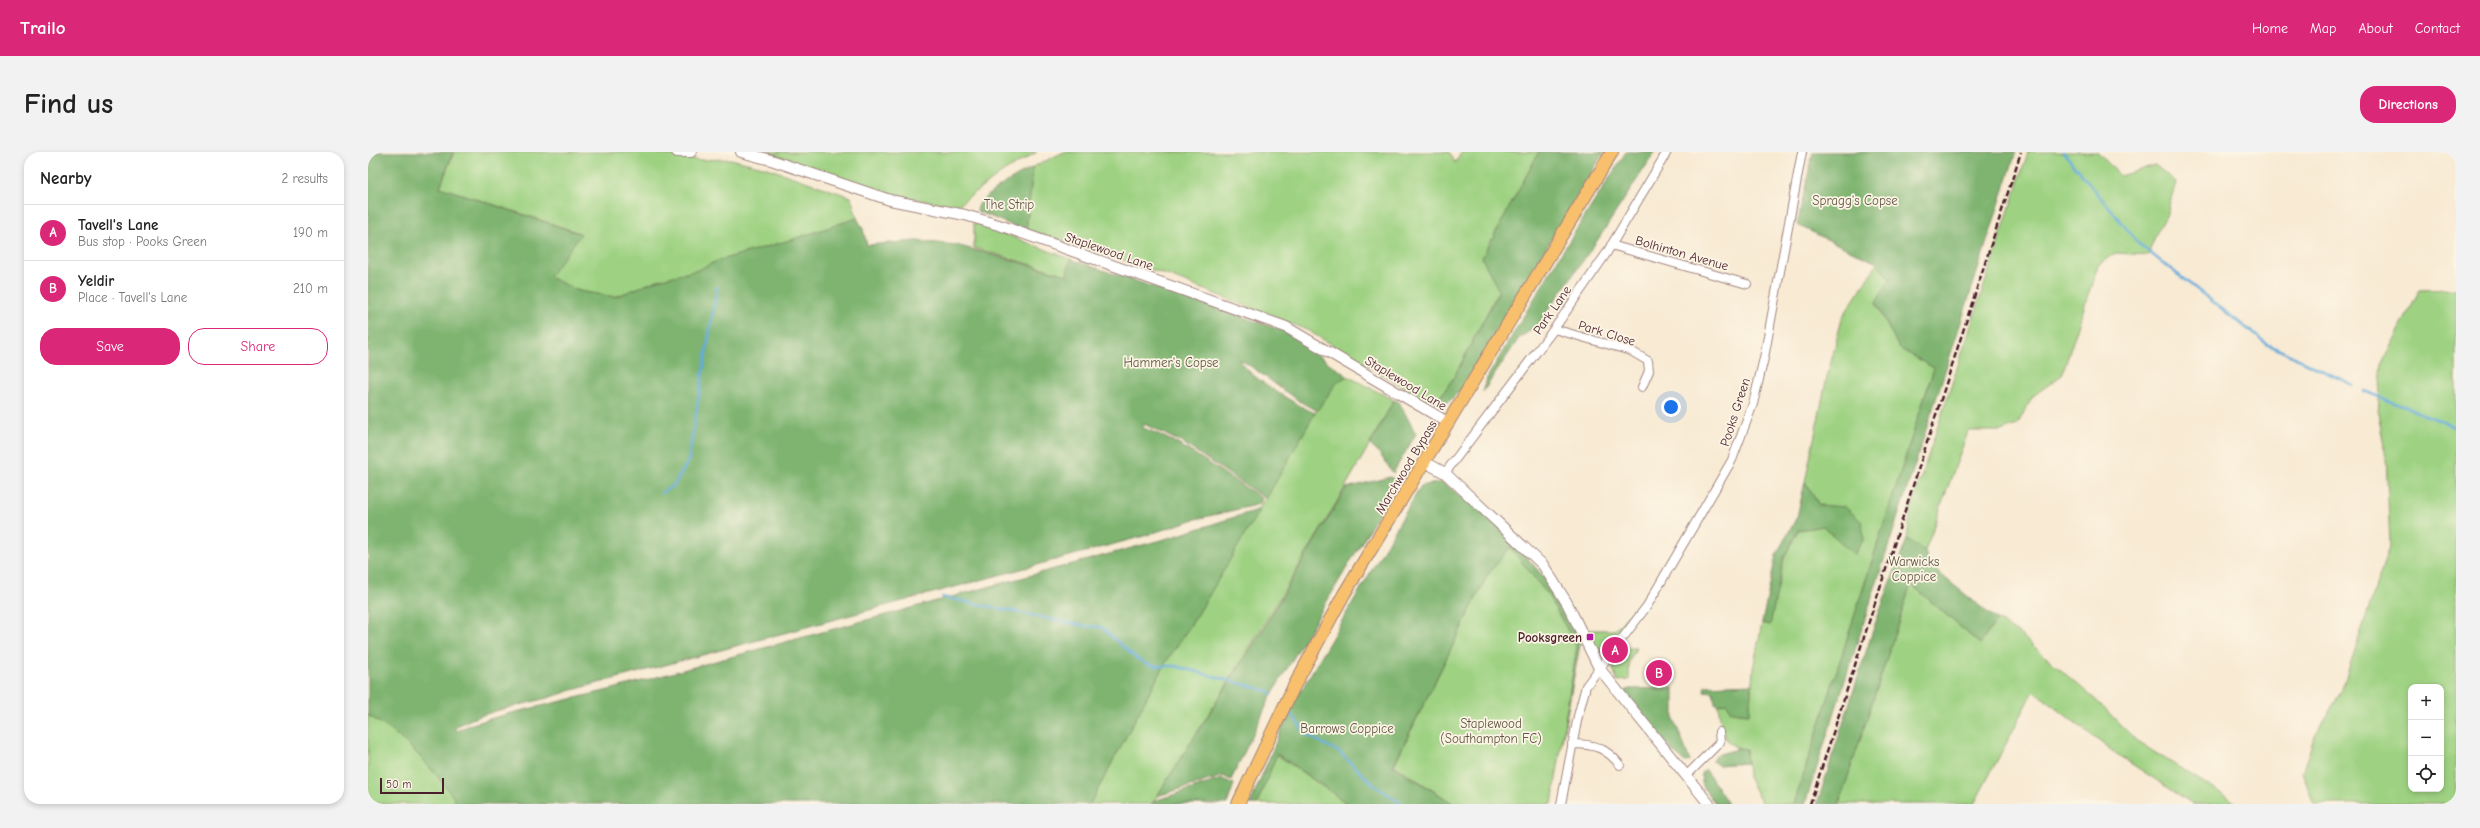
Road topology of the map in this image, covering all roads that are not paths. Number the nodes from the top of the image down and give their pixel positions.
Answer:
1 (677, 152) edge
2 (691, 152) edge
3 (741, 152) edge
4 (1612, 152) edge
5 (1667, 152) edge
6 (1802, 152) edge
7 (1611, 245) junction
8 (1747, 284) dead end
9 (1554, 329) junction
10 (1642, 387) dead end
11 (1449, 423) junction
12 (1425, 462) junction
13 (1445, 473) junction
14 (1599, 668) junction
15 (1719, 732) dead end
16 (1572, 744) junction
17 (1620, 765) dead end
18 (1687, 775) junction
19 (1238, 804) edge
20 (1561, 804) edge
21 (1709, 804) edge

1 - 2 street
3 - 11 street, Staplewood Lane
4 - 11 main road, Marchwood Bypass
5 - 7 street, Park Lane
6 - 14 street, Pooks Green
7 - 8 street, Bolhinton Avenue
7 - 9 street, Park Lane
9 - 10 street, Park Close
9 - 13 street, Park Lane
11 - 12 main road, Marchwood Bypass
12 - 13 street
12 - 19 main road, Marchwood Bypass
13 - 14 street
14 - 16 street, Pooks Green
14 - 18 street
15 - 18 street
16 - 17 street
16 - 20 street, Pooks Green
18 - 21 street

